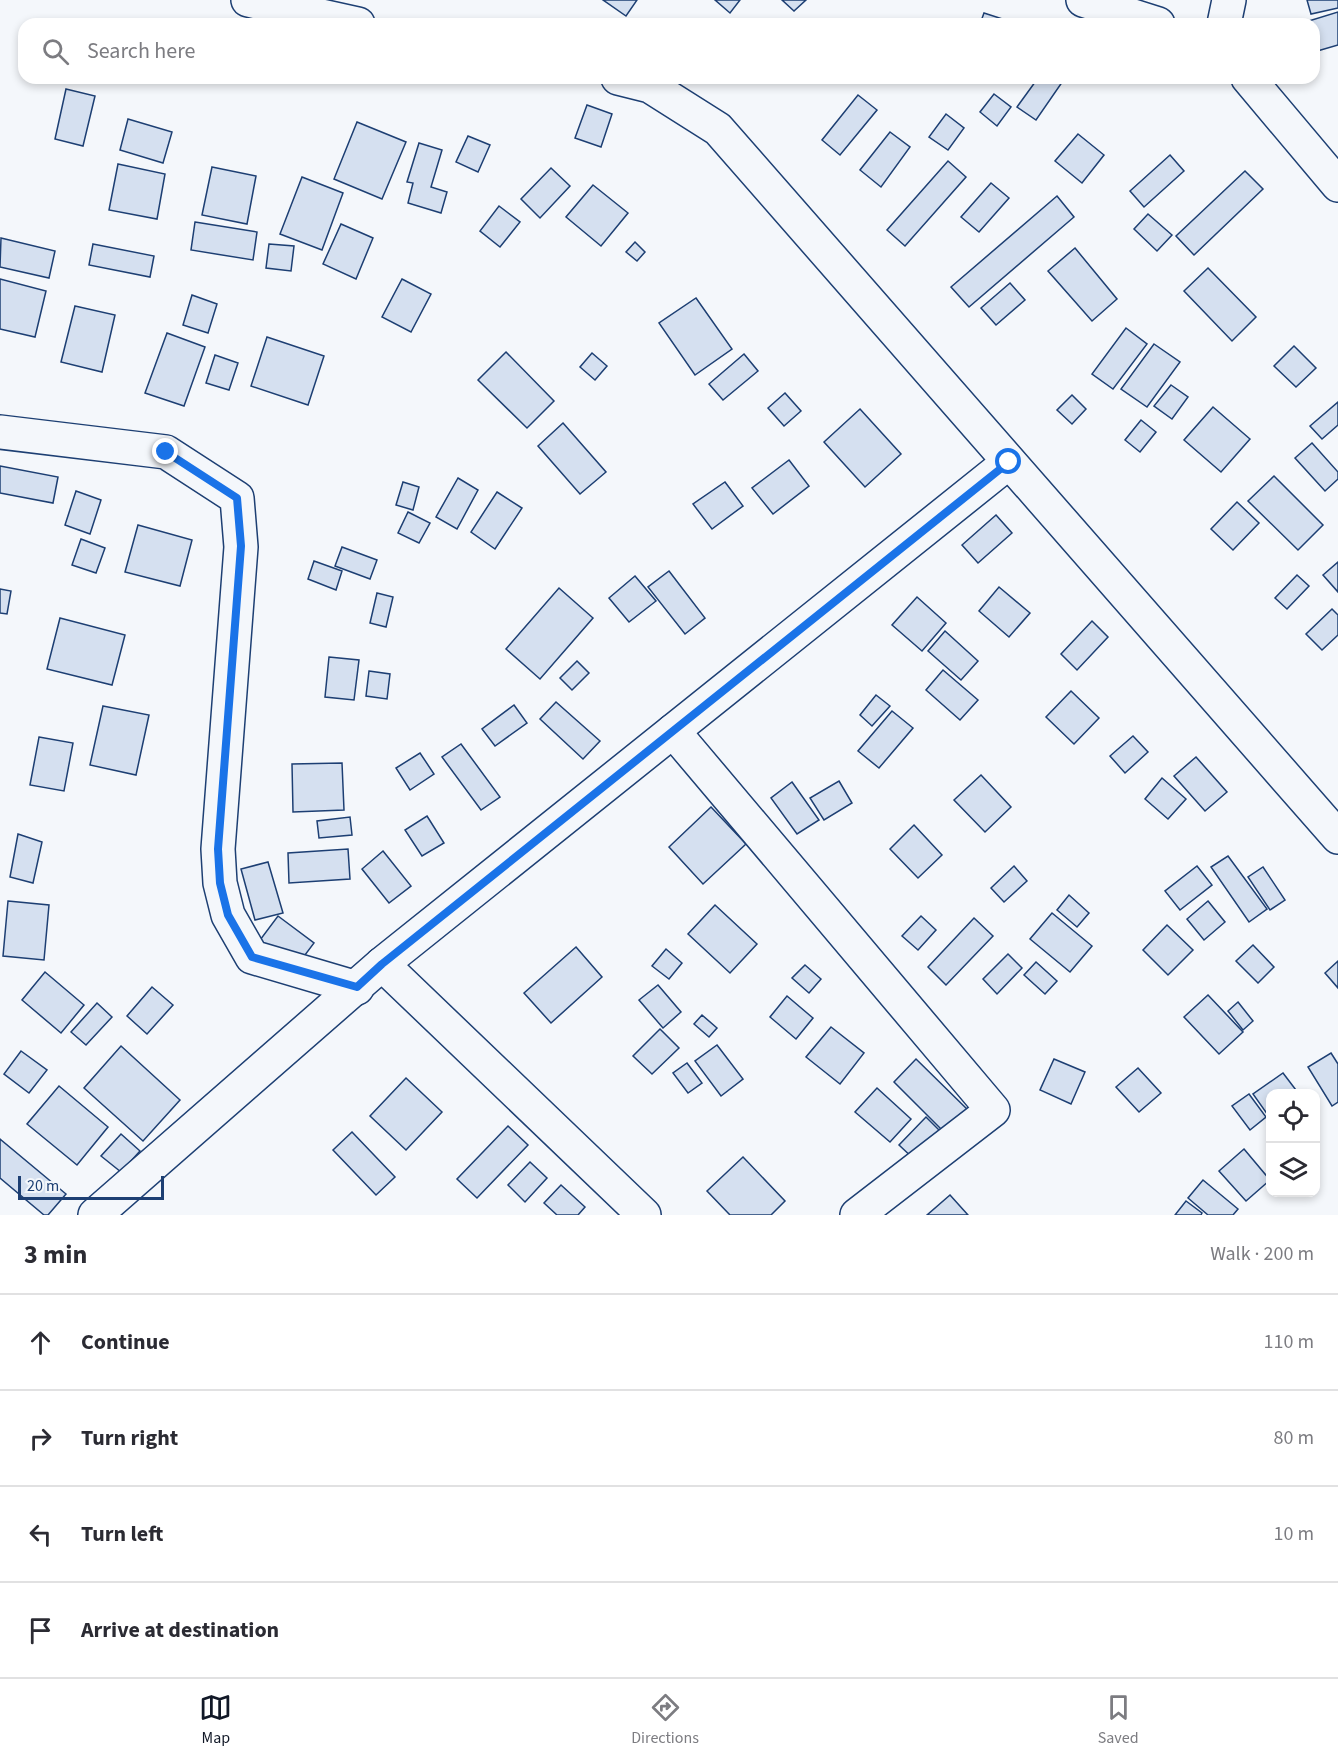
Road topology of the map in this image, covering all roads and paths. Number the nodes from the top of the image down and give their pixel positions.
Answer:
1 (248, 0) edge
2 (1083, 0) edge
3 (1229, 0) edge
4 (353, 15) edge
5 (1139, 18) edge
6 (1225, 18) edge
7 (642, 84) edge
8 (1253, 84) edge
9 (1338, 184) edge
10 (0, 432) edge
11 (1009, 462) junction
12 (673, 731) junction
13 (1338, 837) edge
14 (382, 964) junction
15 (357, 987) junction
16 (95, 1215) edge
17 (644, 1215) edge
18 (857, 1215) edge

1 - 4 street
2 - 5 street
3 - 6 street
7 - 11 street
8 - 9 street
10 - 15 street
11 - 12 street
11 - 13 street
12 - 14 street
12 - 18 street
14 - 15 street
14 - 17 street
15 - 16 street

